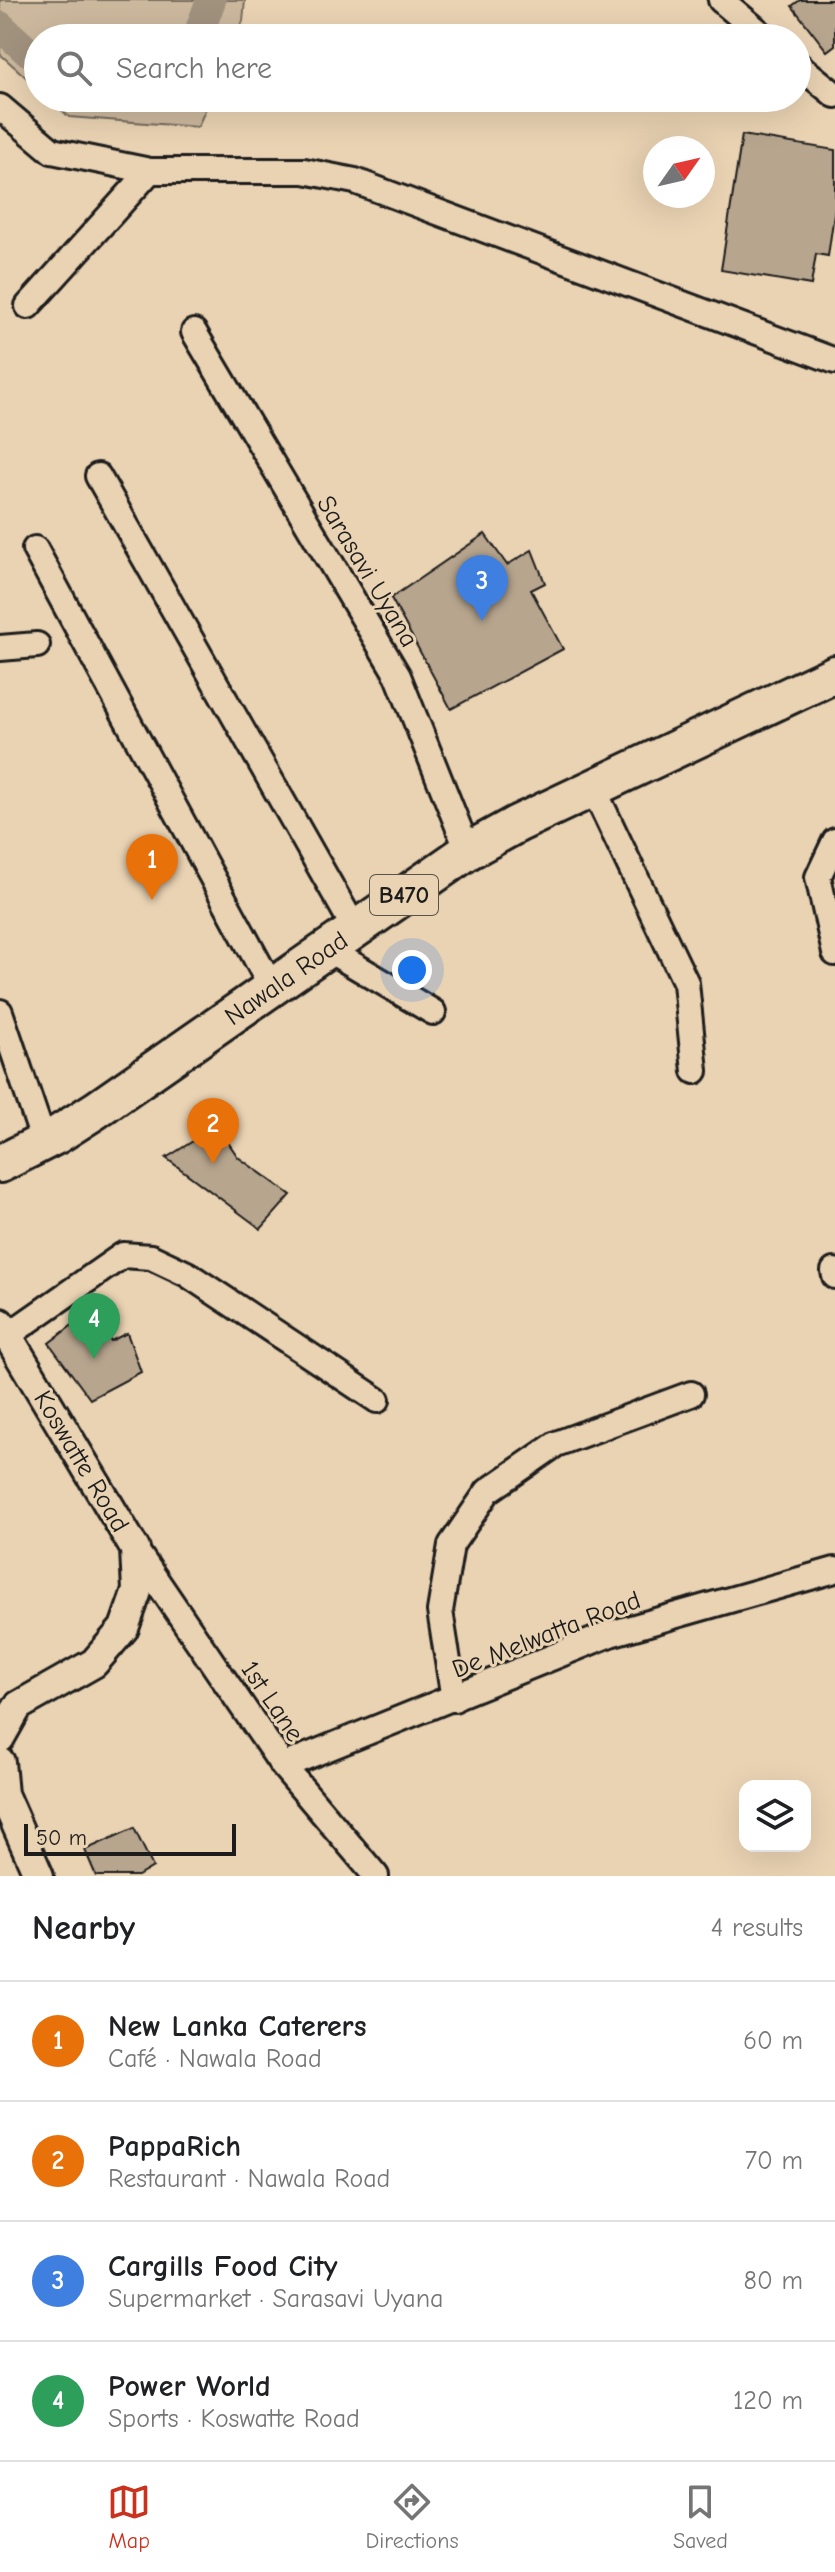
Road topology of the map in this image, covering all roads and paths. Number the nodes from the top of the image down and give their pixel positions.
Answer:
1 (721, 0) edge
2 (749, 24) edge
3 (811, 75) edge
4 (835, 95) edge
5 (0, 107) edge
6 (150, 171) junction
7 (28, 306) dead end
8 (194, 332) dead end
9 (835, 361) edge
10 (98, 476) dead end
11 (35, 549) dead end
12 (37, 645) dead end
13 (0, 648) edge
14 (835, 674) edge
15 (593, 788) junction
16 (835, 841) edge
17 (468, 851) junction
18 (341, 939) junction
19 (835, 953) edge
20 (272, 988) junction
21 (0, 1012) edge
22 (433, 1012) dead end
23 (695, 1071) dead end
24 (44, 1142) junction
25 (0, 1164) edge
26 (4, 1330) edge
27 (691, 1394) dead end
28 (377, 1400) dead end
29 (135, 1549) junction
30 (835, 1570) edge
31 (454, 1699) junction
32 (0, 1738) edge
33 (0, 1762) edge
34 (283, 1766) junction
35 (2, 1795) edge
36 (39, 1876) edge
37 (376, 1876) edge

1 - 2 street
3 - 4 street
5 - 6 street
6 - 7 street
6 - 9 street
8 - 17 street, Sarasavi Uyana
10 - 18 street
11 - 20 street
12 - 13 street
14 - 15 main road, Nawala Road / B470
15 - 17 main road, Nawala Road / B470
15 - 23 street
16 - 19 street
17 - 18 main road, Nawala Road / B470
18 - 20 main road, Nawala Road / B470
18 - 22 street
20 - 24 main road, Nawala Road / B470
21 - 24 street
24 - 25 main road, Nawala Road / B470
26 - 28 street
26 - 29 street, Koswatte Road
27 - 31 street
29 - 32 street, Koswatte Road
29 - 34 street, 1st Lane
30 - 31 street, De Melwatta Road
31 - 34 street, De Melwatta Road
33 - 35 street
34 - 37 street, 1st Lane
35 - 36 street

